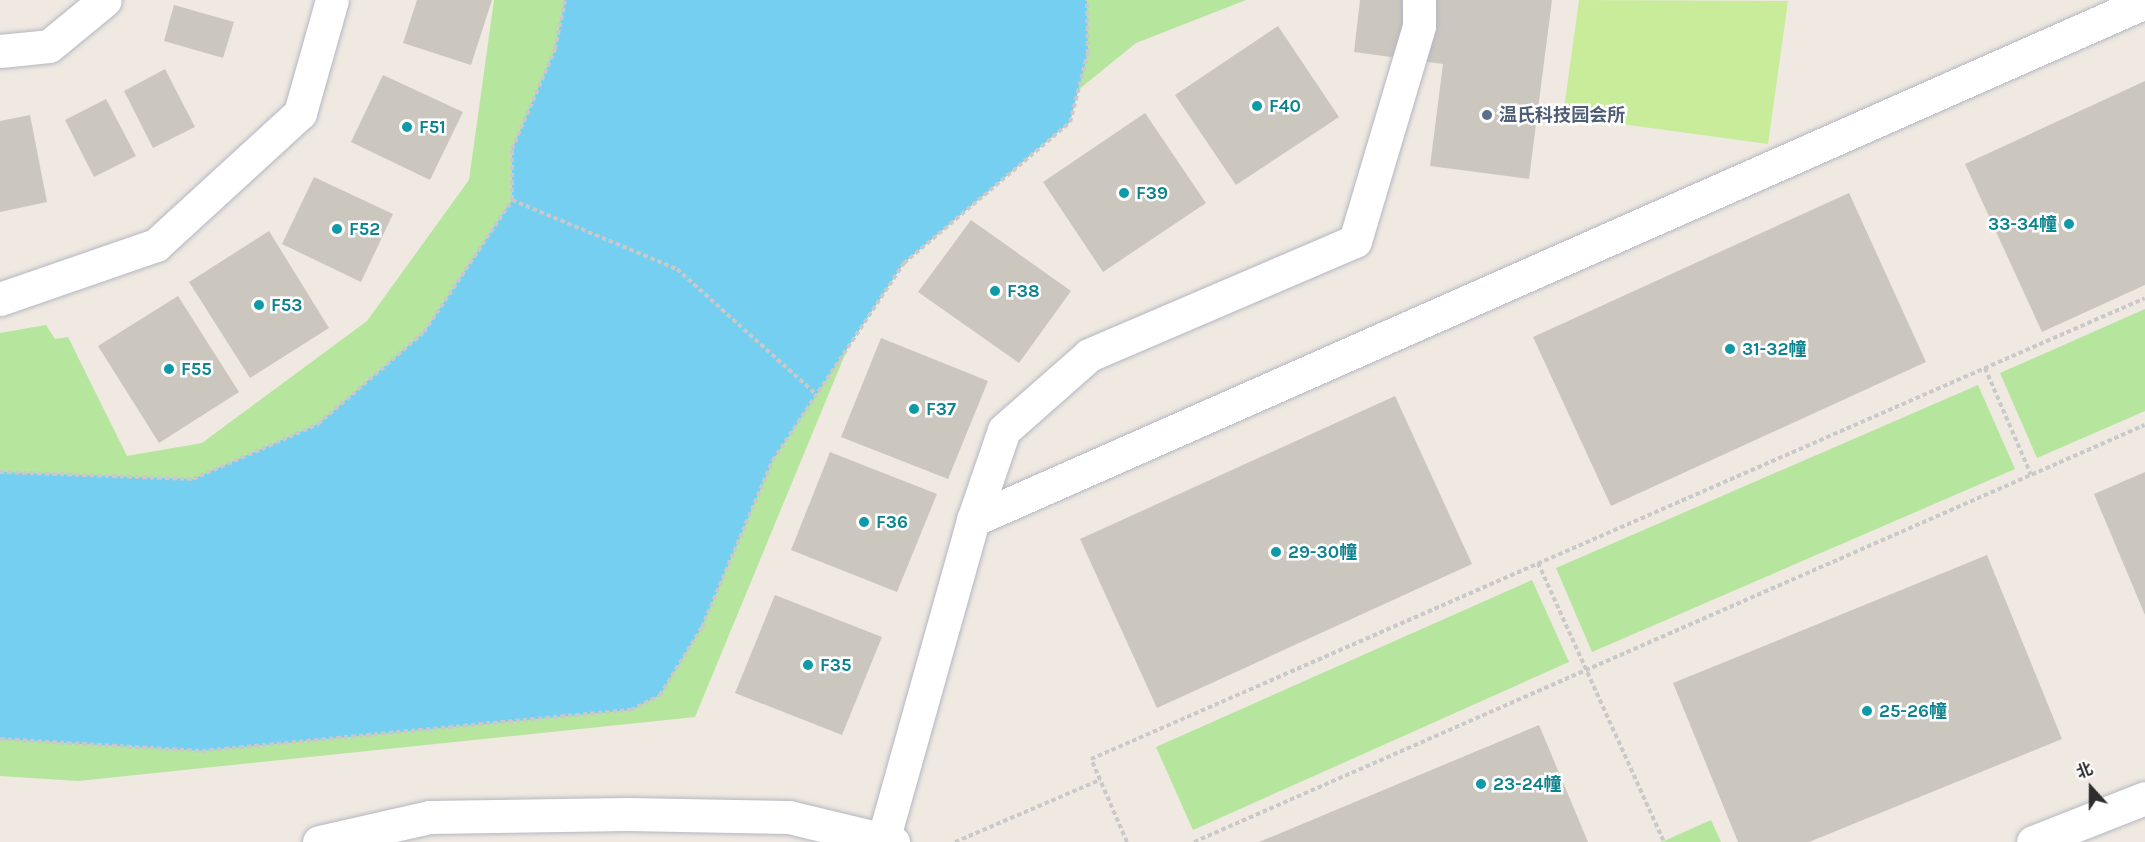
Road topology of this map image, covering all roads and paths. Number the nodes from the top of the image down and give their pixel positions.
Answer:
1 (105, 0) edge
2 (332, 0) edge
3 (565, 0) edge
4 (1087, 0) edge
5 (1419, 0) edge
6 (2145, 2) edge
7 (0, 51) edge
8 (512, 200) junction
9 (2145, 298) edge
10 (0, 299) edge
11 (1985, 368) junction
12 (817, 395) junction
13 (2145, 425) edge
14 (0, 472) edge
15 (2031, 475) junction
16 (973, 520) junction
17 (1538, 563) junction
18 (1587, 670) junction
19 (0, 739) edge
20 (1100, 780) junction
21 (2145, 798) edge
22 (2145, 818) edge
23 (888, 839) edge
24 (319, 842) edge
25 (955, 842) edge
26 (1127, 842) edge
27 (1194, 842) edge
28 (1664, 842) edge
29 (2033, 842) edge
30 (2088, 842) edge

1 - 7 lane
2 - 10 lane
3 - 8 path
4 - 12 path
5 - 16 lane
6 - 16 lane
8 - 12 path
8 - 14 path
9 - 11 path
11 - 15 path
11 - 17 path
12 - 19 path
13 - 15 path
15 - 18 path
16 - 23 lane
17 - 18 path
17 - 20 path
18 - 27 path
18 - 28 path
20 - 25 path
20 - 26 path
21 - 29 lane
22 - 30 lane
23 - 24 lane

